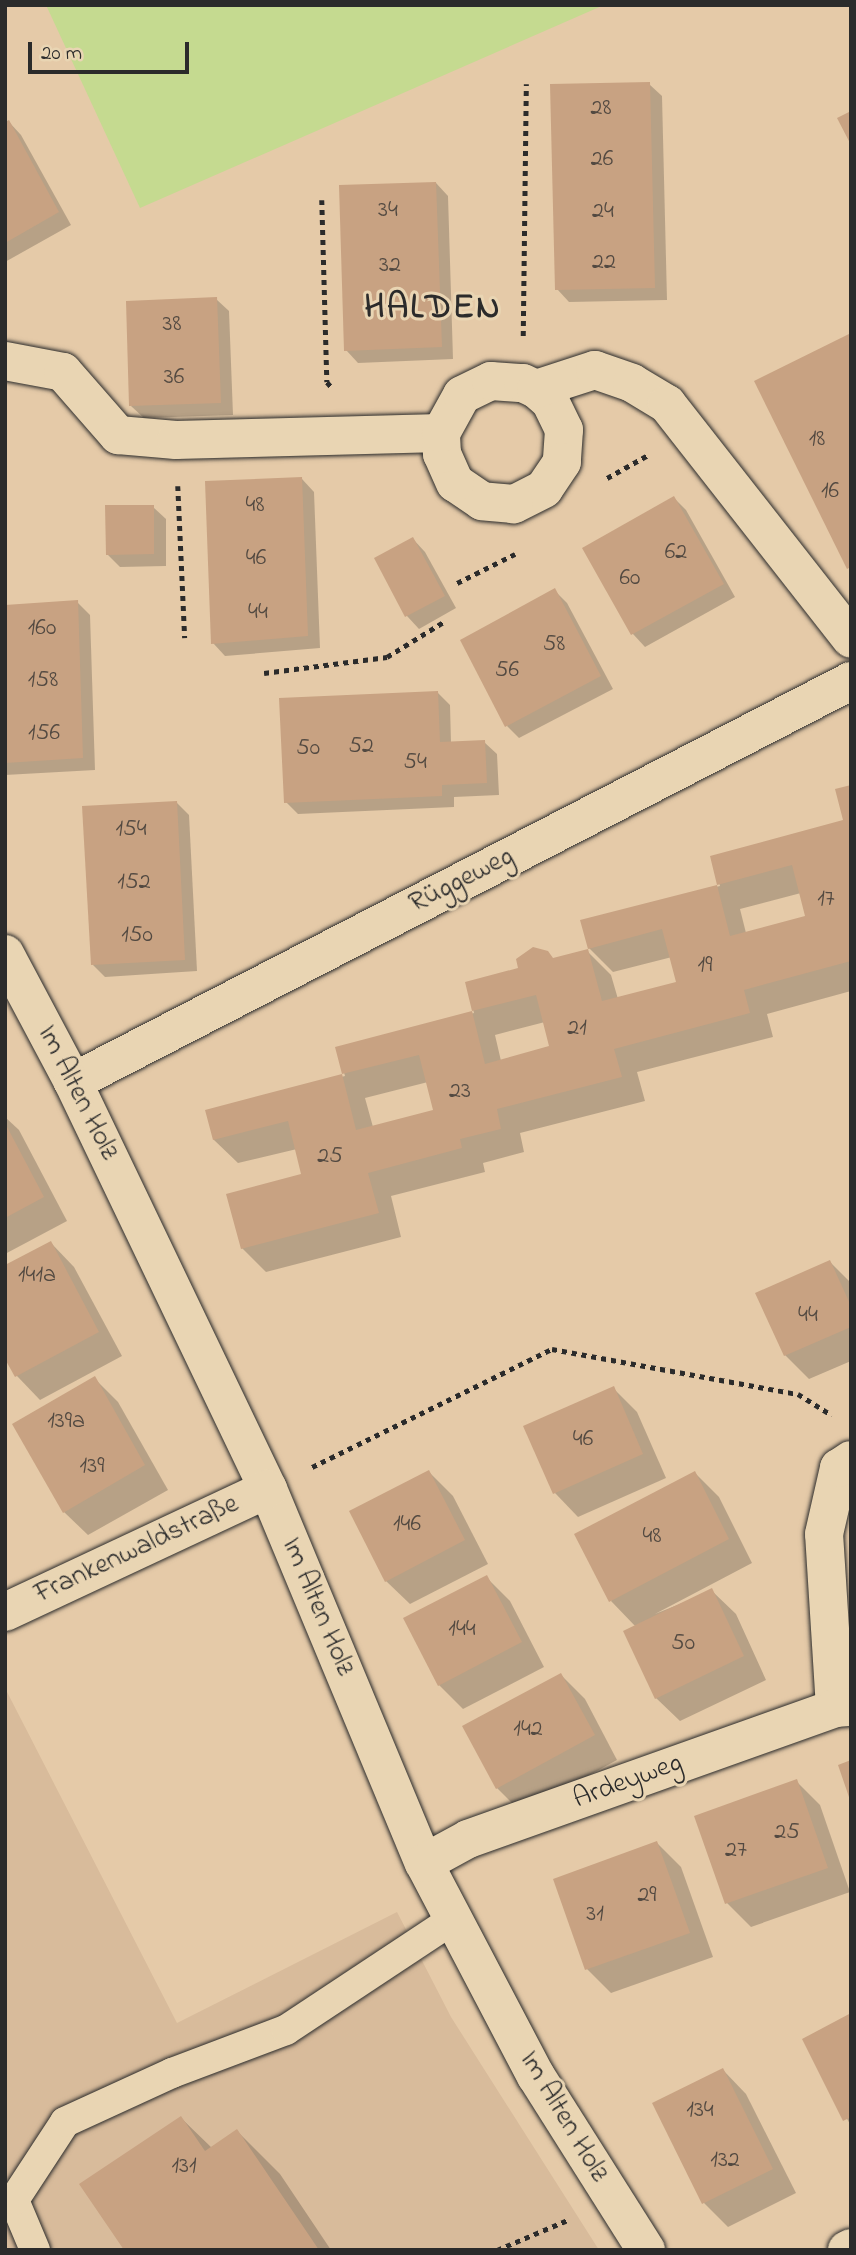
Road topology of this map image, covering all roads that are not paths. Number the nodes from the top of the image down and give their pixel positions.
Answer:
1 (5, 361) edge
2 (529, 386) junction
3 (441, 433) junction
4 (851, 639) edge
5 (851, 681) edge
6 (5, 954) edge
7 (74, 1082) junction
8 (851, 1460) edge
9 (268, 1489) junction
10 (5, 1612) edge
11 (843, 1707) edge
12 (424, 1863) junction
13 (454, 1919) junction
14 (35, 2250) edge
15 (646, 2250) edge

1 - 3 street
2 - 3 street
2 - 3 street
2 - 4 street
5 - 7 street, Rüggeweg
6 - 7 street, Im Alten Holz
7 - 9 street, Im Alten Holz
8 - 11 street, Ardeyweg
9 - 10 street, Frankenwaldstraße
9 - 12 street, Im Alten Holz
11 - 12 street, Ardeyweg
12 - 13 street, Im Alten Holz
13 - 14 lane
13 - 15 street, Im Alten Holz

